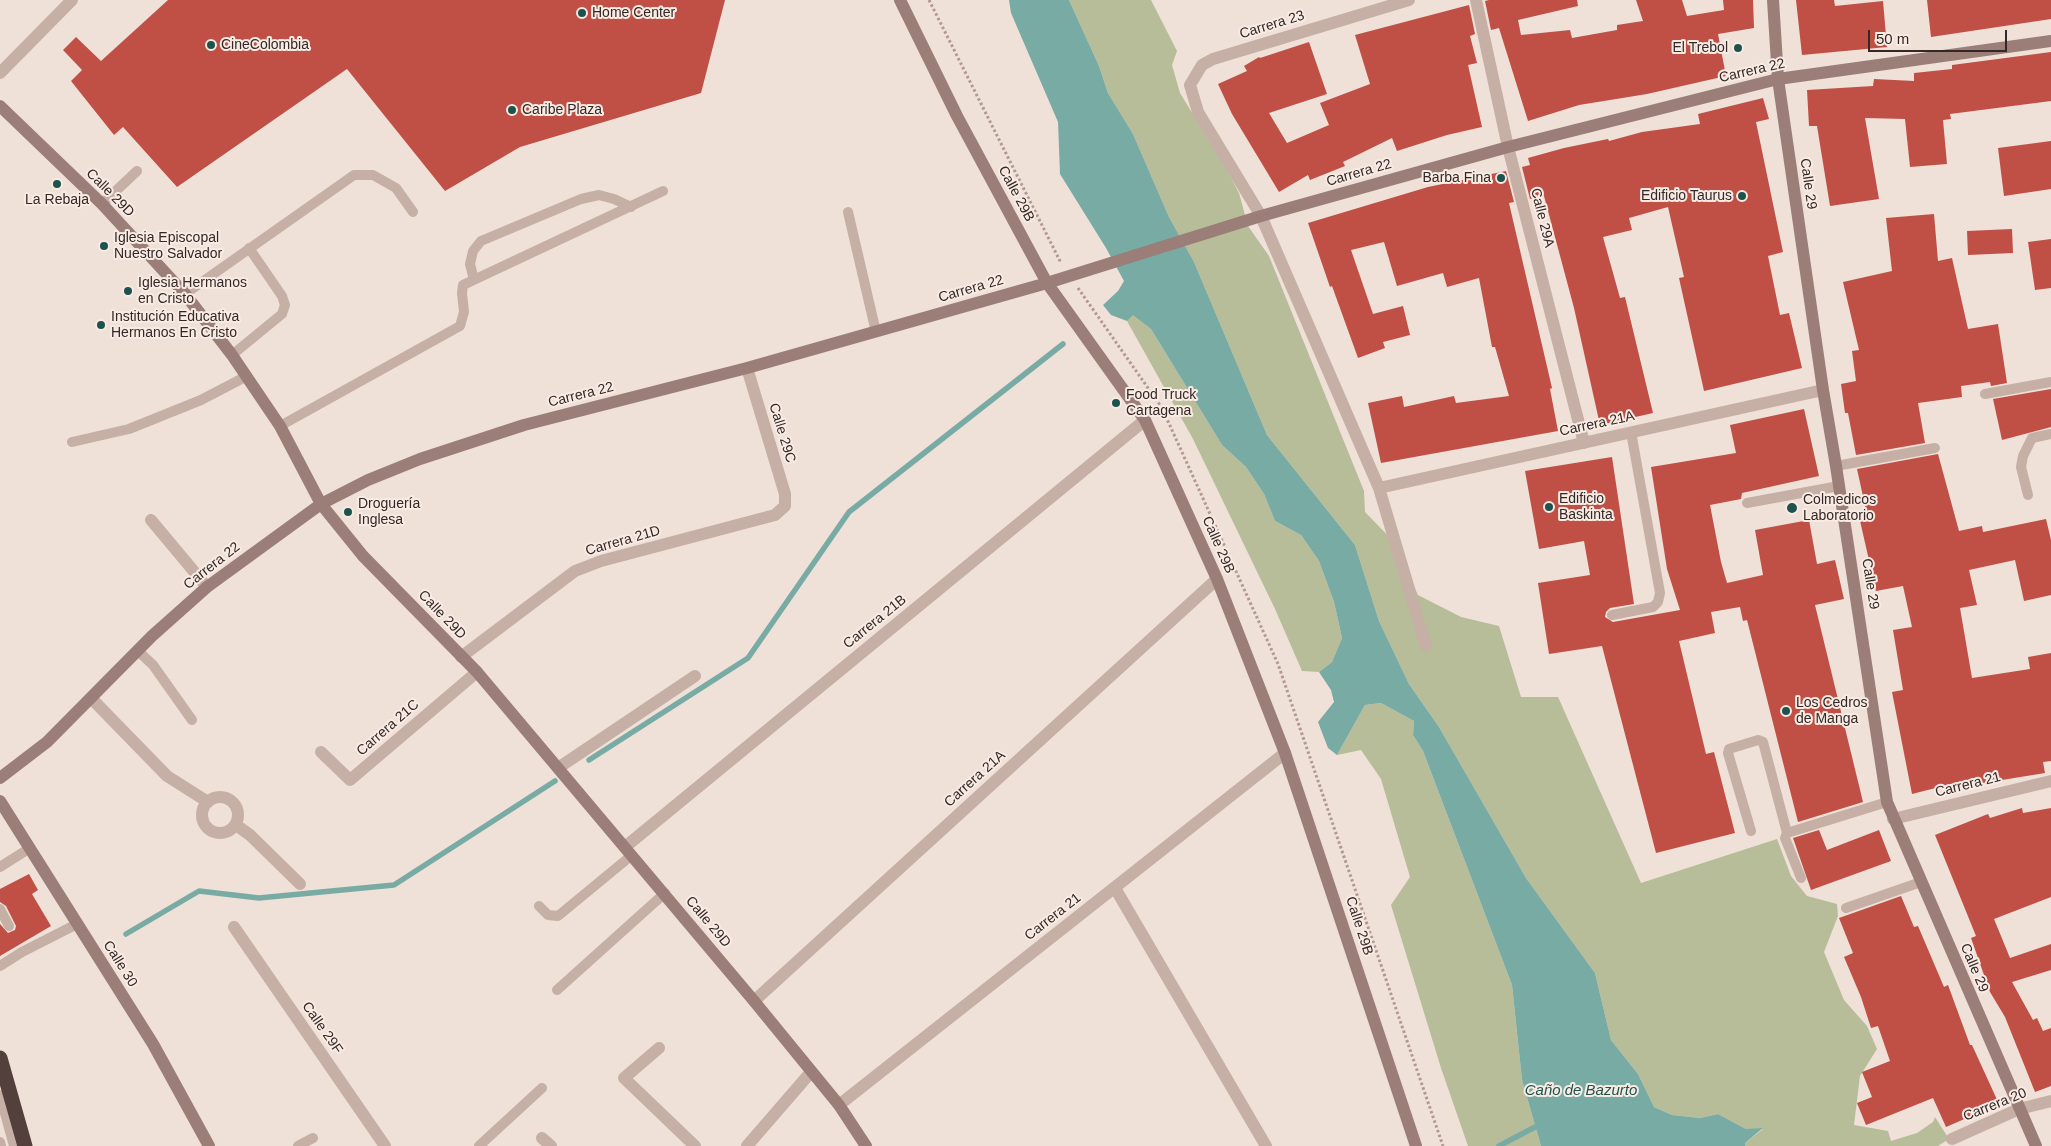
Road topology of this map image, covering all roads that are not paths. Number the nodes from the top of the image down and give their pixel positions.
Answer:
1 (72, 0) edge
2 (900, 0) edge
3 (1410, 0) edge
4 (1476, 0) edge
5 (1773, 0) edge
6 (2051, 41) edge
7 (0, 73) edge
8 (1778, 79) junction
9 (0, 106) edge
10 (1508, 147) junction
11 (137, 171) dead end
12 (663, 191) dead end
13 (102, 204) junction
14 (630, 207) junction
15 (413, 212) dead end
16 (848, 212) dead end
17 (1261, 216) junction
18 (249, 248) junction
19 (474, 280) junction
20 (1047, 283) junction
21 (184, 294) junction
22 (876, 332) junction
23 (232, 355) junction
24 (747, 368) junction
25 (247, 376) junction
26 (2051, 382) edge
27 (1823, 390) junction
28 (1985, 394) dead end
29 (1145, 420) junction
30 (280, 426) junction
31 (1631, 432) junction
32 (2051, 434) edge
33 (72, 442) dead end
34 (1584, 443) junction
35 (1935, 448) dead end
36 (1836, 466) junction
37 (1839, 486) junction
38 (1378, 488) junction
39 (2028, 495) dead end
40 (1747, 503) dead end
41 (321, 504) junction
42 (785, 506) joint
43 (151, 520) dead end
44 (1217, 579) junction
45 (206, 587) junction
46 (1612, 615) dead end
47 (1426, 646) dead end
48 (138, 651) junction
49 (461, 657) junction
50 (477, 672) junction
51 (695, 676) dead end
52 (91, 698) junction
53 (192, 720) dead end
54 (321, 752) dead end
55 (1285, 753) junction
56 (558, 768) junction
57 (0, 778) edge
58 (2051, 781) edge
59 (0, 801) edge
60 (208, 802) junction
61 (1887, 802) junction
62 (1893, 819) junction
63 (236, 825) junction
64 (1752, 832) dead end
65 (1787, 833) junction
66 (30, 848) junction
67 (628, 851) junction
68 (1, 862) edge
69 (1801, 878) dead end
70 (1921, 882) junction
71 (300, 884) dead end
72 (1115, 888) junction
73 (665, 893) junction
74 (539, 906) dead end
75 (1846, 908) dead end
76 (0, 910) edge
77 (78, 924) junction
78 (9, 926) dead end
79 (234, 927) dead end
80 (0, 966) edge
81 (557, 990) dead end
82 (754, 1001) junction
83 (659, 1048) dead end
84 (0, 1058) edge
85 (811, 1072) junction
86 (542, 1088) dead end
87 (0, 1095) edge
88 (2051, 1101) edge
89 (839, 1105) junction
90 (2019, 1109) junction
91 (313, 1138) dead end
92 (1952, 1139) dead end
93 (0, 1142) edge
94 (1, 1146) edge
95 (14, 1146) edge
96 (24, 1146) edge
97 (209, 1146) edge
98 (298, 1146) edge
99 (385, 1146) edge
100 (479, 1146) edge
101 (695, 1146) edge
102 (747, 1146) edge
103 (866, 1146) edge
104 (1266, 1146) edge
105 (1416, 1146) edge
106 (2036, 1146) edge

1 - 7 street
2 - 20 street, Calle 29B
3 - 17 street, Carrera 23
4 - 10 street, Calle 29A
5 - 8 street, Calle 29
6 - 8 street, Carrera 22
8 - 10 street, Carrera 22
8 - 27 street, Calle 29
9 - 13 street, Calle 29D
10 - 17 street, Carrera 22
10 - 34 street, Calle 29A
11 - 13 lane
12 - 14 lane
13 - 21 street, Calle 29D
14 - 19 lane
14 - 19 lane
15 - 18 lane
16 - 22 lane
17 - 20 street, Carrera 22
17 - 38 street
18 - 21 lane
18 - 23 lane
19 - 30 lane
20 - 22 street, Carrera 22
20 - 29 street, Calle 29B
21 - 23 street, Calle 29D
22 - 24 street, Carrera 22
23 - 25 street, Calle 29D
24 - 41 street, Carrera 22
24 - 42 street, Calle 29C
25 - 30 street, Calle 29D
25 - 33 lane
26 - 28 lane
27 - 31 street, Carrera 21A
27 - 36 street, Calle 29
29 - 44 street, Calle 29B
29 - 67 street, Carrera 21B
30 - 41 street, Calle 29D
31 - 34 street, Carrera 21A
31 - 46 lane
32 - 39 lane
34 - 38 street, Carrera 21A
35 - 36 lane
36 - 37 street, Calle 29
37 - 40 lane
37 - 61 street, Calle 29
38 - 47 street
41 - 45 street, Carrera 22
41 - 49 street, Calle 29D
42 - 49 street, Carrera 21D
43 - 45 street
44 - 55 street, Calle 29B
44 - 82 street, Carrera 21A
45 - 48 street, Carrera 22
48 - 52 street, Carrera 22
48 - 53 lane
49 - 50 street, Calle 29D
50 - 54 street, Carrera 21C
50 - 56 street, Calle 29D
51 - 56 street
52 - 57 street, Carrera 22
52 - 60 street
55 - 72 street, Carrera 21
55 - 105 street, Calle 29B
56 - 67 street, Calle 29D
58 - 62 street, Carrera 21
59 - 66 street, Calle 30
60 - 63 street
60 - 63 street
61 - 62 street, Calle 29
61 - 65 lane
62 - 70 street, Calle 29
63 - 71 street
64 - 65 lane
65 - 69 lane
66 - 68 lane
66 - 77 street, Calle 30
67 - 73 street, Calle 29D
67 - 74 lane
70 - 75 lane
70 - 90 street, Calle 29
72 - 89 street, Carrera 21
72 - 104 street
73 - 81 lane
73 - 82 street, Calle 29D
76 - 78 lane
77 - 80 lane
77 - 97 street, Calle 30
79 - 99 street, Calle 29F
82 - 85 street, Calle 29D
83 - 101 street
84 - 96 highway
85 - 89 street, Calle 29D
85 - 102 street
86 - 100 lane
87 - 95 lane
88 - 90 street, Carrera 20
89 - 103 street, Calle 29D
90 - 92 street, Carrera 20
90 - 106 street, Calle 29
91 - 98 lane
93 - 94 lane

